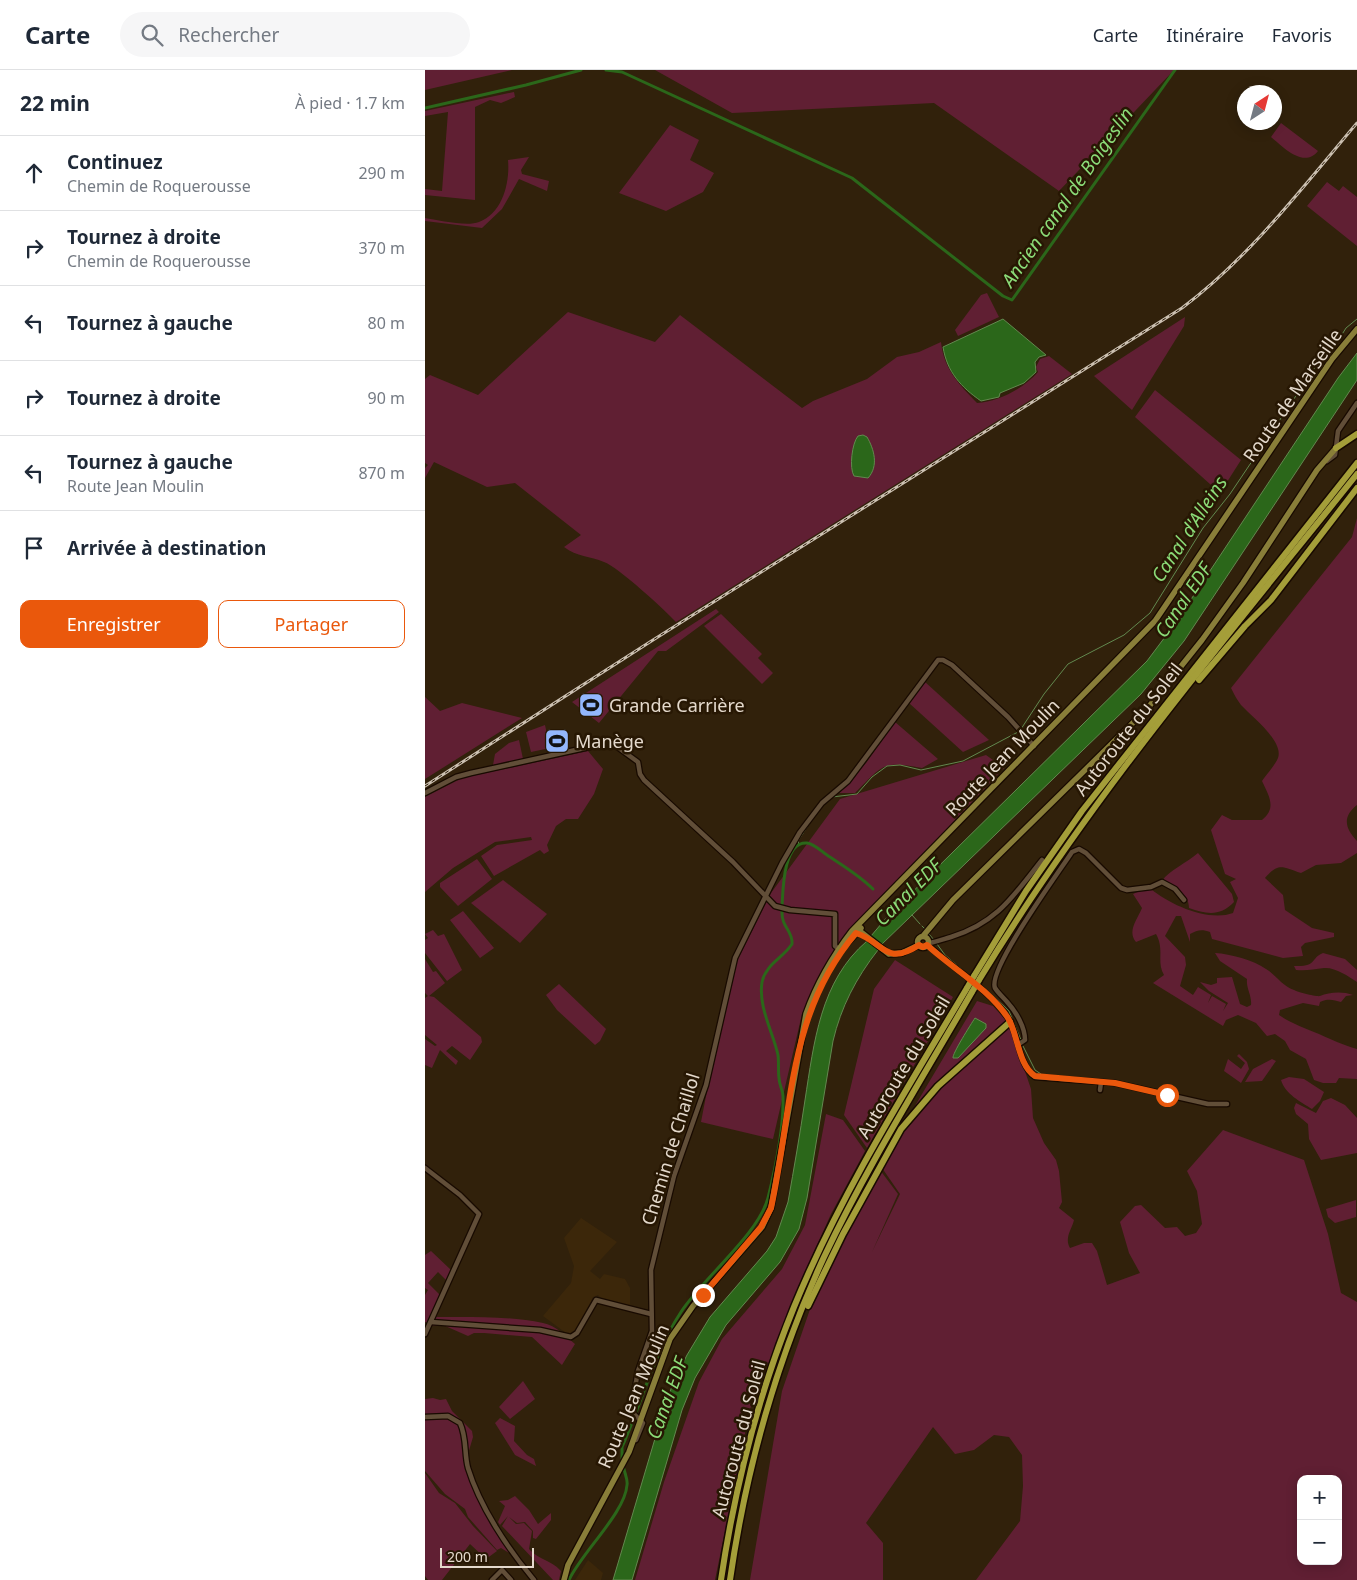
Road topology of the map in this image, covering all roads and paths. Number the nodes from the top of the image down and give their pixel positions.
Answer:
1 (1357, 329) edge
2 (1357, 403) edge
3 (1357, 434) edge
4 (1336, 448) junction
5 (1357, 463) edge
6 (1357, 474) edge
7 (1357, 488) edge
8 (1235, 503) joint
9 (1157, 727) junction
10 (1034, 746) junction
11 (425, 793) edge
12 (1042, 860) dead end
13 (907, 877) junction
14 (766, 894) junction
15 (1184, 900) dead end
16 (856, 931) junction
17 (927, 939) junction
18 (919, 945) junction
19 (840, 950) junction
20 (977, 978) junction
21 (969, 990) junction
22 (1010, 1022) junction
23 (801, 1036) junction
24 (1019, 1044) junction
25 (1101, 1082) junction
26 (1100, 1090) dead end
27 (1227, 1104) dead end
28 (425, 1168) edge
29 (651, 1314) junction
30 (431, 1322) junction
31 (425, 1334) edge
32 (786, 1352) junction
33 (425, 1417) edge
34 (637, 1417) junction
35 (493, 1580) edge
36 (511, 1580) edge
37 (534, 1580) edge
38 (563, 1580) edge
39 (721, 1580) edge
40 (730, 1580) edge

1 - 8 main road, Route de Marseille
2 - 4 street
3 - 4 highway
4 - 17 main road
5 - 20 highway, Autoroute du Soleil
6 - 9 highway, Autoroute du Soleil
7 - 9 highway
8 - 10 main road, Route Jean Moulin
9 - 20 highway, Autoroute du Soleil
10 - 13 main road, Route Jean Moulin
10 - 14 street, Chemin de Chaillol
11 - 14 street
12 - 17 street
13 - 16 main road
13 - 16 main road, Route Jean Moulin
14 - 19 street
14 - 29 street, Chemin de Chaillol
15 - 24 street
16 - 18 main road
16 - 19 main road, Route Jean Moulin
17 - 18 main road
17 - 18 main road
17 - 22 street
19 - 23 main road, Route Jean Moulin
19 - 23 main road, Route Jean Moulin
20 - 21 highway, Autoroute du Soleil, bridge
21 - 32 highway, Autoroute du Soleil
21 - 39 highway, Autoroute du Soleil
22 - 24 street
22 - 32 highway
23 - 34 main road, Route Jean Moulin
24 - 25 street
25 - 26 street
25 - 27 street
28 - 30 street
29 - 30 street
29 - 34 street, Chemin de Chaillol
30 - 31 street
32 - 40 highway, Autoroute du Soleil
33 - 37 street
34 - 38 main road, Route Jean Moulin
35 - 36 street

